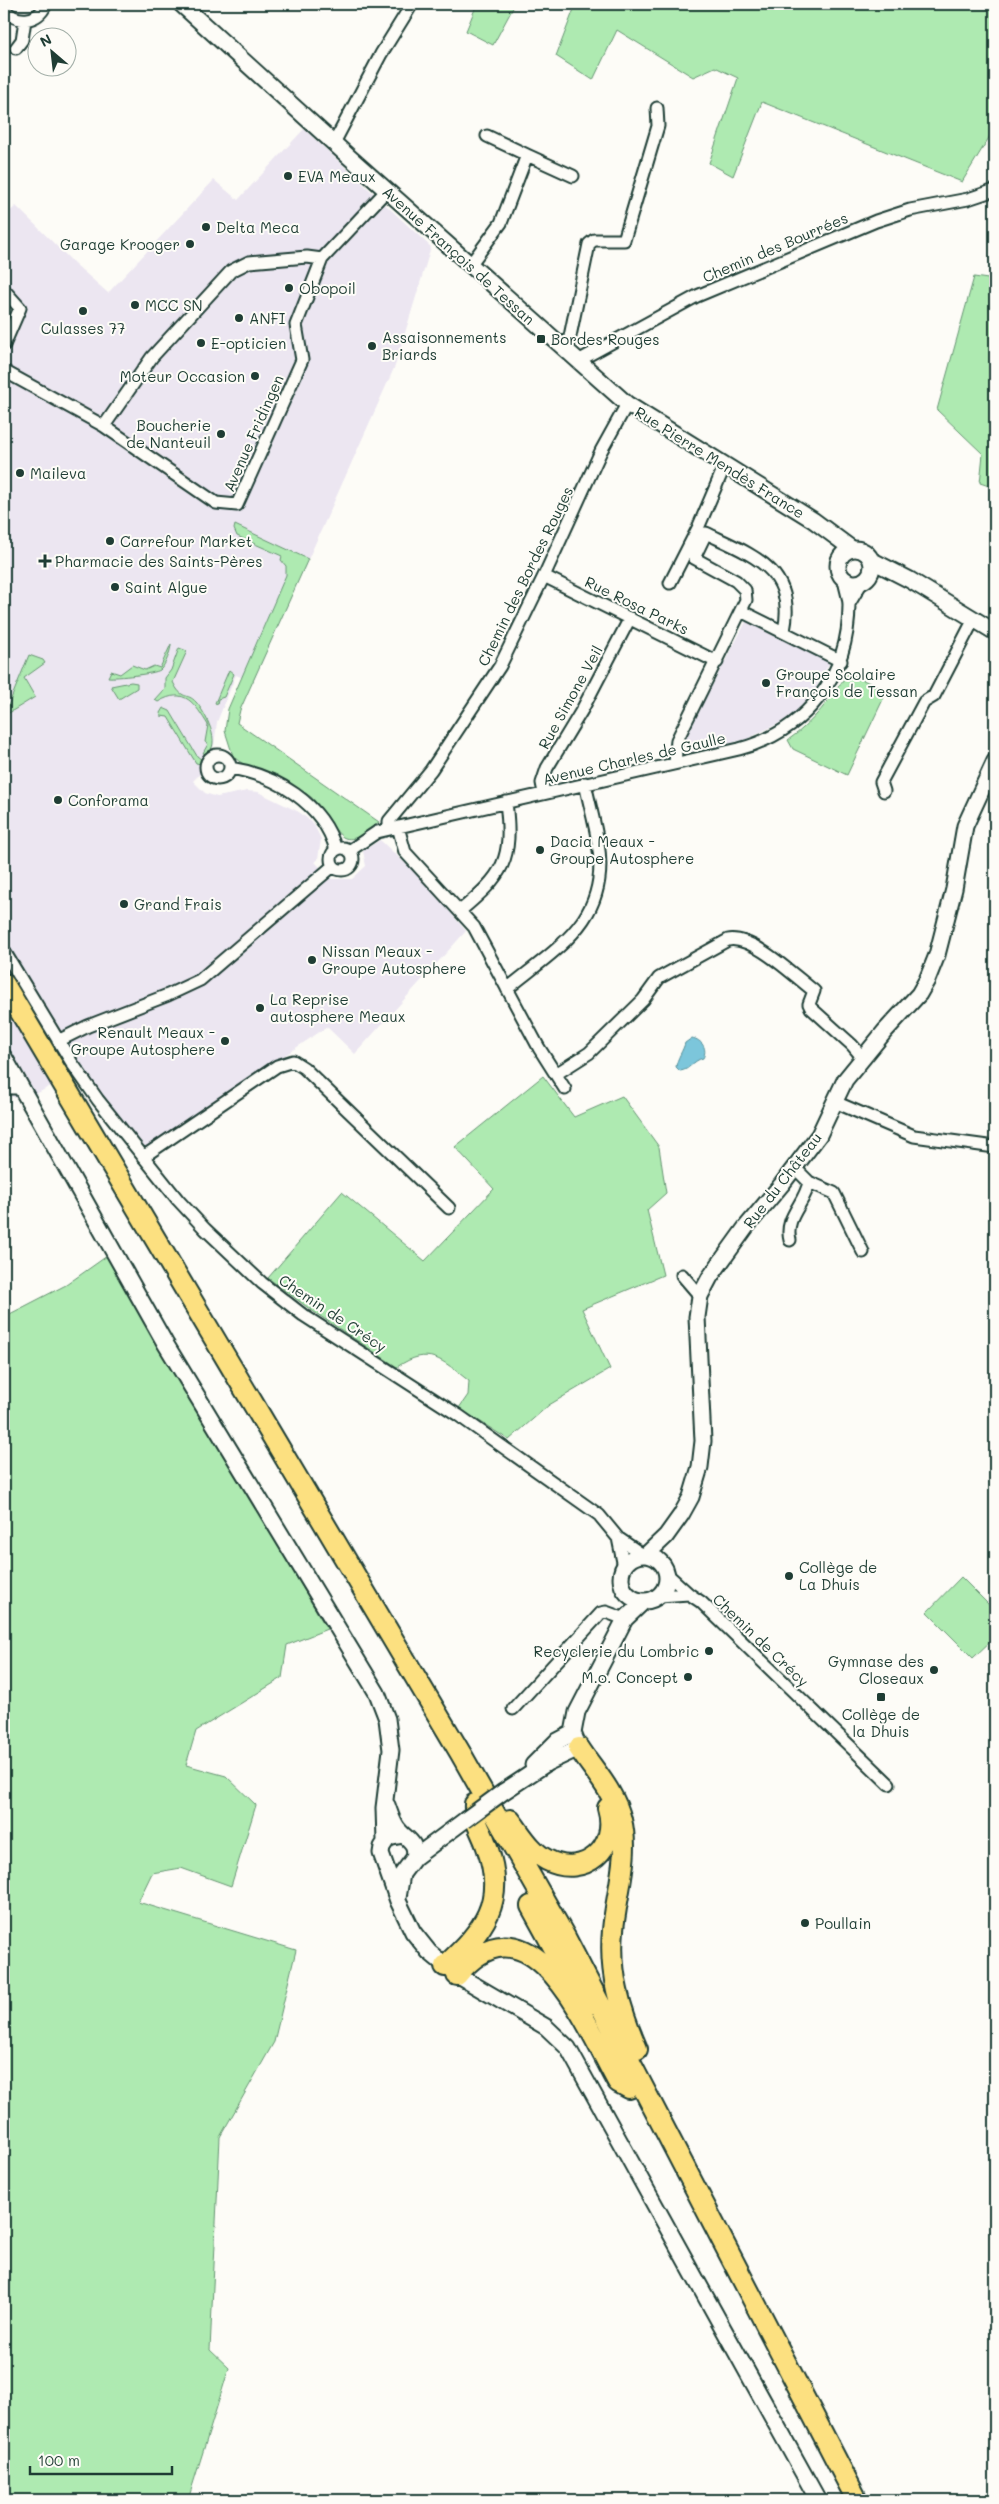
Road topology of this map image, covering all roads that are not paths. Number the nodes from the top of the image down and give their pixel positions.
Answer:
1 (46, 4) edge
2 (181, 4) edge
3 (412, 4) edge
4 (4, 9) edge
5 (25, 20) junction
6 (16, 48) dead end
7 (657, 108) dead end
8 (487, 136) dead end
9 (334, 143) junction
10 (527, 155) junction
11 (573, 176) dead end
12 (387, 190) junction
13 (995, 190) edge
14 (322, 259) junction
15 (470, 265) junction
16 (4, 290) edge
17 (4, 345) edge
18 (573, 356) junction
19 (4, 371) edge
20 (627, 404) junction
21 (104, 426) junction
22 (725, 465) junction
23 (813, 520) junction
24 (852, 549) junction
25 (839, 559) junction
26 (871, 560) junction
27 (544, 576) junction
28 (906, 577) junction
29 (866, 578) junction
30 (844, 579) junction
31 (670, 583) dead end
32 (849, 604) junction
33 (741, 611) junction
34 (630, 618) junction
35 (974, 619) junction
36 (784, 631) junction
37 (995, 632) edge
38 (841, 661) junction
39 (717, 662) junction
40 (995, 761) edge
41 (675, 763) junction
42 (230, 768) dead end
43 (585, 783) junction
44 (884, 791) dead end
45 (544, 793) junction
46 (506, 802) junction
47 (394, 828) junction
48 (336, 850) junction
49 (349, 851) junction
50 (333, 866) junction
51 (460, 911) junction
52 (4, 951) edge
53 (4, 984) edge
54 (507, 989) junction
55 (4, 1008) edge
56 (58, 1041) junction
57 (4, 1057) edge
58 (863, 1058) junction
59 (12, 1071) junction
60 (556, 1074) junction
61 (4, 1086) edge
62 (20, 1086) junction
63 (565, 1089) dead end
64 (835, 1102) junction
65 (995, 1147) edge
66 (143, 1157) junction
67 (795, 1168) junction
68 (810, 1182) junction
69 (449, 1208) dead end
70 (790, 1240) dead end
71 (863, 1252) dead end
72 (682, 1275) dead end
73 (700, 1296) junction
74 (618, 1538) junction
75 (644, 1555) junction
76 (624, 1567) junction
77 (667, 1574) junction
78 (625, 1591) junction
79 (688, 1594) junction
80 (659, 1596) junction
81 (644, 1601) junction
82 (625, 1619) junction
83 (514, 1710) dead end
84 (576, 1740) junction
85 (461, 1754) junction
86 (598, 1778) junction
87 (890, 1784) dead end
88 (386, 1794) junction
89 (470, 1812) junction
90 (452, 1830) junction
91 (406, 1837) junction
92 (385, 1841) junction
93 (411, 1862) junction
94 (386, 1863) junction
95 (398, 1901) junction
96 (451, 1971) junction
97 (629, 2088) junction
98 (650, 2097) junction
99 (818, 2500) edge
100 (843, 2500) edge
101 (857, 2500) edge

1 - 5 street
2 - 9 street, Avenue François de Tessan
3 - 9 street
4 - 5 street
5 - 6 street
7 - 18 street
8 - 10 street
9 - 12 street, Avenue François de Tessan
10 - 11 street
10 - 15 street
12 - 14 street
12 - 15 street, Avenue François de Tessan
13 - 18 street, Chemin des Bourrées
14 - 21 street
14 - 21 street, Avenue Fridingen
15 - 18 street, Avenue François de Tessan
16 - 17 street
18 - 20 street, Avenue François de Tessan
19 - 21 street, Avenue Fridingen
20 - 22 street, Rue Pierre Mendès France
20 - 27 street, Chemin des Bordes Rouges
22 - 23 street, Rue Pierre Mendès France
22 - 31 street
23 - 24 street, Rue Pierre Mendès France
23 - 25 street, Rue Pierre Mendès France
24 - 25 street
24 - 26 street
25 - 30 street
26 - 28 street
26 - 29 street
27 - 34 street, Rue Rosa Parks
27 - 47 street, Chemin des Bordes Rouges
28 - 29 street
28 - 35 street
29 - 30 street
29 - 32 street, Avenue Charles de Gaulle
30 - 32 street, Avenue Charles de Gaulle
32 - 38 street, Avenue Charles de Gaulle
33 - 36 street
33 - 36 street
33 - 39 street
34 - 39 street, Rue Rosa Parks
34 - 45 street, Rue Simone Veil
35 - 37 street
35 - 44 street
36 - 38 street
38 - 41 street, Avenue Charles de Gaulle
39 - 41 street
40 - 58 street, Rue du Château
41 - 43 street, Avenue Charles de Gaulle
42 - 48 street
43 - 45 street, Avenue Charles de Gaulle
43 - 54 street
45 - 46 street, Avenue Charles de Gaulle
46 - 47 street, Avenue Charles de Gaulle
46 - 51 street
47 - 49 street, Avenue Charles de Gaulle
47 - 51 street
48 - 49 street
48 - 50 street
49 - 50 street
50 - 56 street
51 - 54 street
52 - 56 street, Chemin de Crécy
53 - 85 highway
54 - 60 street
55 - 89 highway
56 - 66 street, Chemin de Crécy
57 - 59 street
58 - 60 street
58 - 64 street, Rue du Château
59 - 61 street
59 - 62 street
60 - 63 street
61 - 62 street
62 - 88 street
64 - 65 street
64 - 67 street, Rue du Château
66 - 69 street
66 - 74 street, Chemin de Crécy
67 - 68 street
67 - 73 street, Rue du Château
68 - 70 street
68 - 71 street
72 - 73 street
73 - 75 street, Rue du Château
74 - 75 street, Chemin de Crécy
74 - 76 street, Chemin de Crécy
75 - 76 street
75 - 77 street
76 - 78 street
77 - 79 street, Chemin de Crécy
77 - 80 street
78 - 81 street
78 - 82 street
79 - 80 street
79 - 87 street, Chemin de Crécy
80 - 81 street
81 - 82 street
82 - 83 street
82 - 84 street
84 - 86 highway
84 - 89 street, bridge
85 - 86 highway
85 - 98 highway
86 - 98 highway
88 - 91 street
88 - 92 street
89 - 90 street
89 - 96 highway
89 - 97 highway
90 - 91 street
90 - 93 street
91 - 92 street
91 - 93 street
92 - 94 street
93 - 94 street
93 - 95 street
94 - 95 street
95 - 96 street
96 - 97 highway
96 - 99 street
97 - 100 highway
98 - 101 highway

